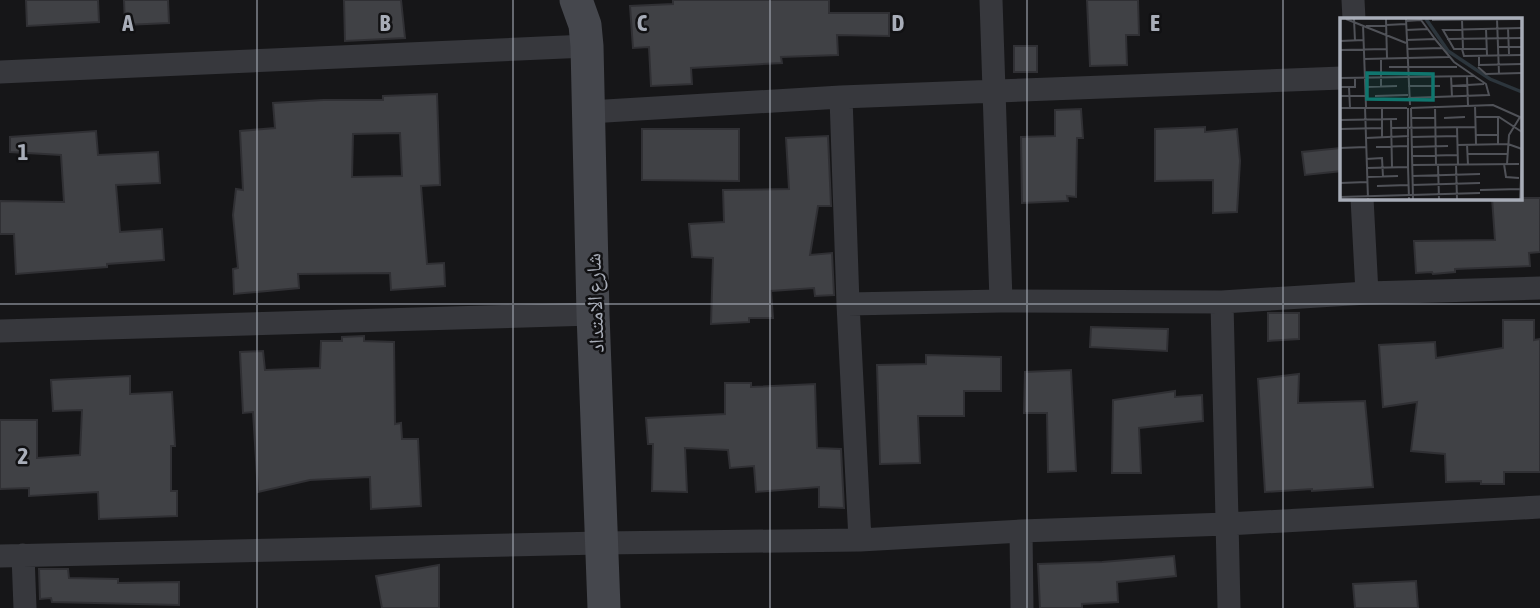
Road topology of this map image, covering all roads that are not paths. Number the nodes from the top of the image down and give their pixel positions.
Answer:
1 (991, 0) edge
2 (1353, 0) edge
3 (584, 18) edge
4 (1354, 18) edge
5 (0, 72) edge
6 (1340, 78) edge
7 (994, 92) junction
8 (841, 97) junction
9 (589, 112) junction
10 (1362, 200) edge
11 (1540, 288) edge
12 (1367, 293) junction
13 (1001, 301) junction
14 (1222, 302) junction
15 (848, 304) junction
16 (593, 313) junction
17 (0, 331) edge
18 (1540, 507) edge
19 (1227, 524) junction
20 (1021, 531) junction
21 (860, 540) junction
22 (601, 544) junction
23 (12, 555) edge
24 (25, 608) edge
25 (604, 608) edge
26 (1022, 608) edge
27 (1229, 608) edge

1 - 7 street
2 - 4 street
3 - 5 street
3 - 9 street, شارع الامتداد
6 - 7 street
7 - 8 street
7 - 13 street
8 - 9 street
8 - 15 street
9 - 16 street, شارع الامتداد
10 - 12 street
11 - 12 street
12 - 14 street
13 - 14 street
13 - 15 street
14 - 19 street
15 - 21 street
16 - 17 street
16 - 22 street, شارع الامتداد
18 - 19 street
19 - 20 street
19 - 27 street
20 - 21 street
20 - 26 street
21 - 22 street
22 - 23 street
22 - 25 street, شارع الامتداد
23 - 24 street

